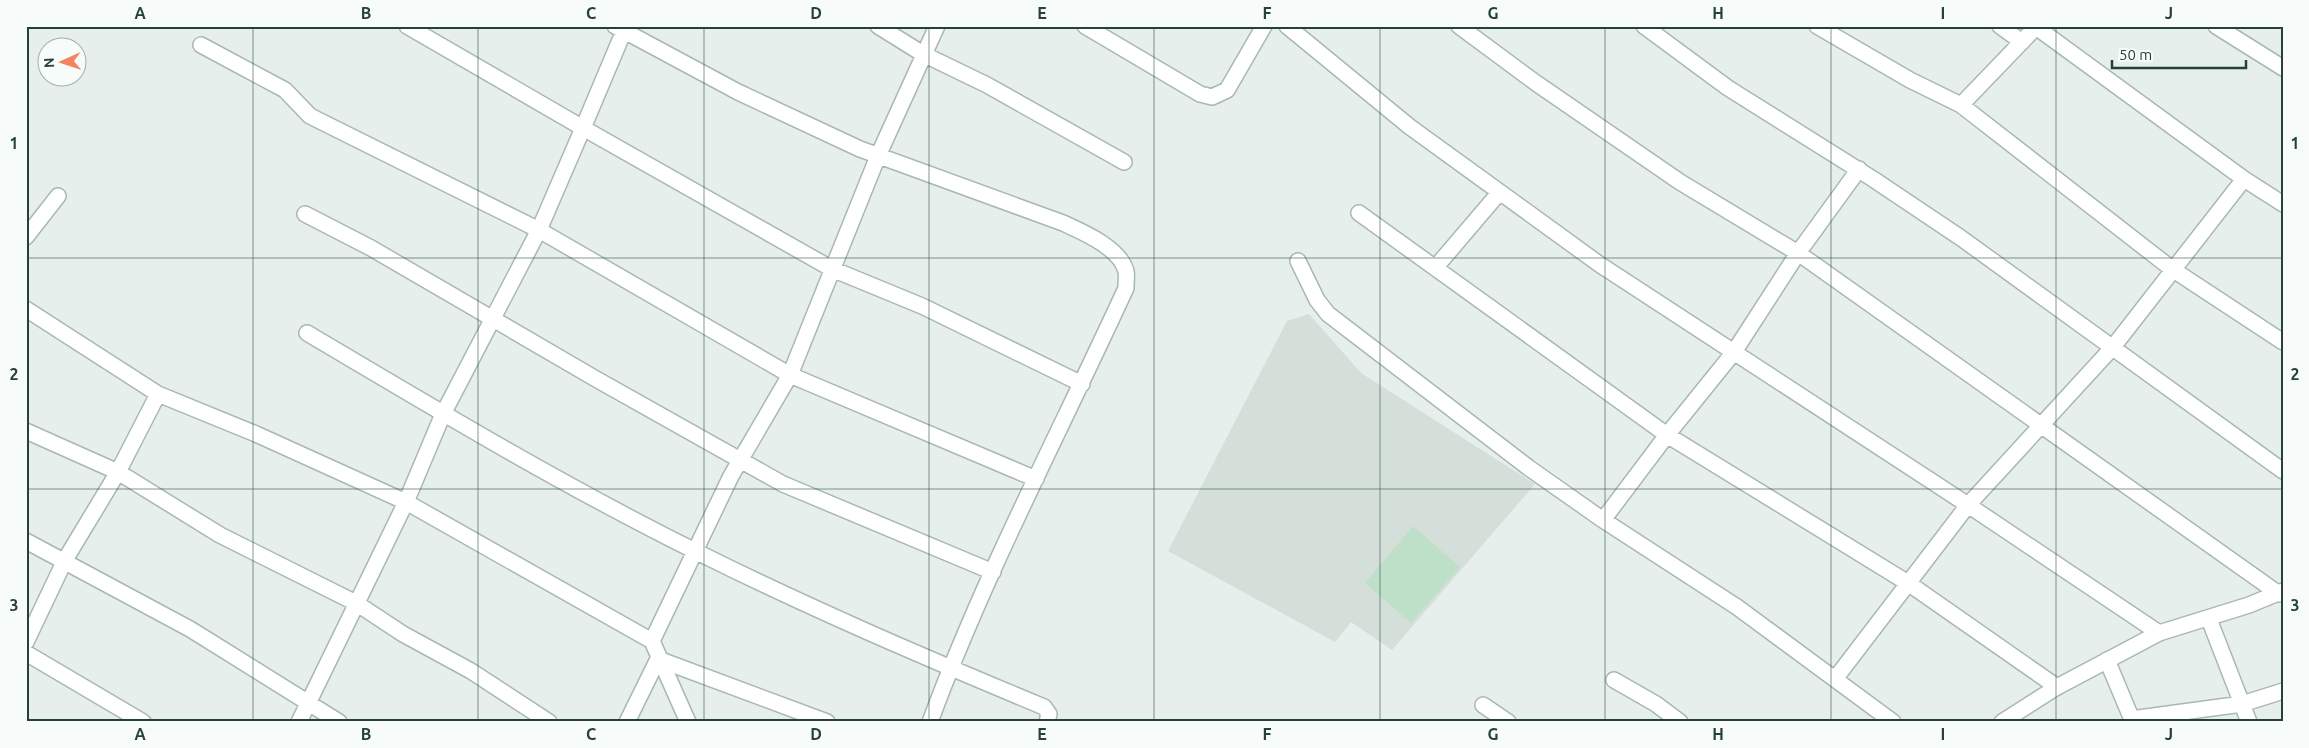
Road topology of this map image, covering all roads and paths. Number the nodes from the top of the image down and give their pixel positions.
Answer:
1 (407, 26) edge
2 (878, 26) edge
3 (937, 26) edge
4 (1085, 26) edge
5 (1264, 26) edge
6 (1287, 26) edge
7 (1459, 26) edge
8 (1644, 26) edge
9 (1817, 26) edge
10 (2000, 26) edge
11 (2216, 26) edge
12 (2037, 27) edge
13 (622, 28) edge
14 (2022, 42) junction
15 (201, 45) dead end
16 (923, 54) junction
17 (2283, 68) edge
18 (1961, 105) junction
19 (583, 128) junction
20 (878, 156) junction
21 (1124, 162) dead end
22 (1858, 170) junction
23 (2244, 179) junction
24 (1499, 193) junction
25 (58, 196) dead end
26 (2283, 204) edge
27 (1359, 213) dead end
28 (305, 214) dead end
29 (539, 230) junction
30 (26, 237) edge
31 (1798, 253) junction
32 (1298, 261) dead end
33 (1434, 268) junction
34 (832, 269) junction
35 (2172, 269) junction
36 (26, 309) edge
37 (494, 318) junction
38 (307, 333) dead end
39 (2283, 342) edge
40 (2113, 347) junction
41 (1734, 352) junction
42 (790, 375) junction
43 (1082, 384) junction
44 (158, 394) junction
45 (443, 414) junction
46 (2041, 424) junction
47 (26, 431) edge
48 (1667, 435) junction
49 (740, 459) junction
50 (2283, 471) edge
51 (118, 472) junction
52 (1036, 479) junction
53 (406, 502) junction
54 (1968, 505) junction
55 (1603, 520) junction
56 (26, 541) edge
57 (694, 551) junction
58 (65, 560) junction
59 (993, 572) junction
60 (1908, 583) junction
61 (2281, 593) edge
62 (356, 603) junction
63 (2209, 619) junction
64 (2159, 633) junction
65 (652, 641) junction
66 (26, 642) edge
67 (26, 653) edge
68 (658, 659) junction
69 (2107, 660) junction
70 (950, 668) junction
71 (1835, 679) junction
72 (1614, 680) dead end
73 (2057, 687) junction
74 (2283, 691) edge
75 (310, 702) junction
76 (2242, 704) junction
77 (1483, 705) dead end
78 (2017, 717) edge
79 (2132, 720) edge
80 (143, 722) edge
81 (299, 722) edge
82 (339, 722) edge
83 (549, 722) edge
84 (626, 722) edge
85 (688, 722) edge
86 (827, 722) edge
87 (930, 722) edge
88 (1047, 722) edge
89 (1508, 722) edge
90 (1680, 722) edge
91 (1893, 722) edge
92 (2002, 722) edge
93 (2249, 722) edge

1 - 19 street
2 - 16 street
3 - 16 street
4 - 5 street
6 - 24 street
7 - 31 street
8 - 22 street
9 - 18 street
10 - 14 street
11 - 17 street
12 - 14 street
12 - 23 street
13 - 19 street
13 - 20 street
14 - 18 street
15 - 29 street
16 - 20 street
16 - 21 street
18 - 35 street
19 - 29 street
19 - 34 street
20 - 34 street
20 - 43 street
22 - 31 street
22 - 40 street
23 - 26 street
23 - 35 street
24 - 33 street
24 - 41 street
25 - 30 street
27 - 33 street
28 - 37 street
29 - 37 street
29 - 42 street
31 - 41 street
31 - 46 street
32 - 55 street
33 - 48 street
34 - 42 street
34 - 43 street
35 - 39 street
35 - 40 street
36 - 44 street
37 - 45 street
37 - 49 street
38 - 45 street
40 - 46 street
40 - 50 street
41 - 48 street
41 - 54 street
42 - 49 street
42 - 52 street
43 - 52 street
44 - 51 street
44 - 53 street
45 - 53 street
45 - 57 street
46 - 54 street
46 - 61 street
47 - 51 street
48 - 55 street
48 - 60 street
49 - 57 street
49 - 59 street
51 - 58 street
51 - 62 street
52 - 59 street
53 - 62 street
53 - 65 street
54 - 60 street
54 - 64 street
55 - 71 street
56 - 58 street
57 - 65 street
57 - 70 street
58 - 66 street
58 - 75 street
59 - 70 street
60 - 71 street
60 - 73 street
61 - 63 street
62 - 75 street
62 - 83 street
63 - 64 street
63 - 76 street
64 - 69 street
65 - 68 street
67 - 80 street
68 - 84 street
68 - 85 street
68 - 86 street
69 - 73 street
69 - 79 street
70 - 87 street
70 - 88 street
71 - 91 street
72 - 90 street
73 - 78 street
74 - 76 street
75 - 81 street
75 - 82 street
76 - 79 street
76 - 93 street
77 - 89 street
78 - 92 street

